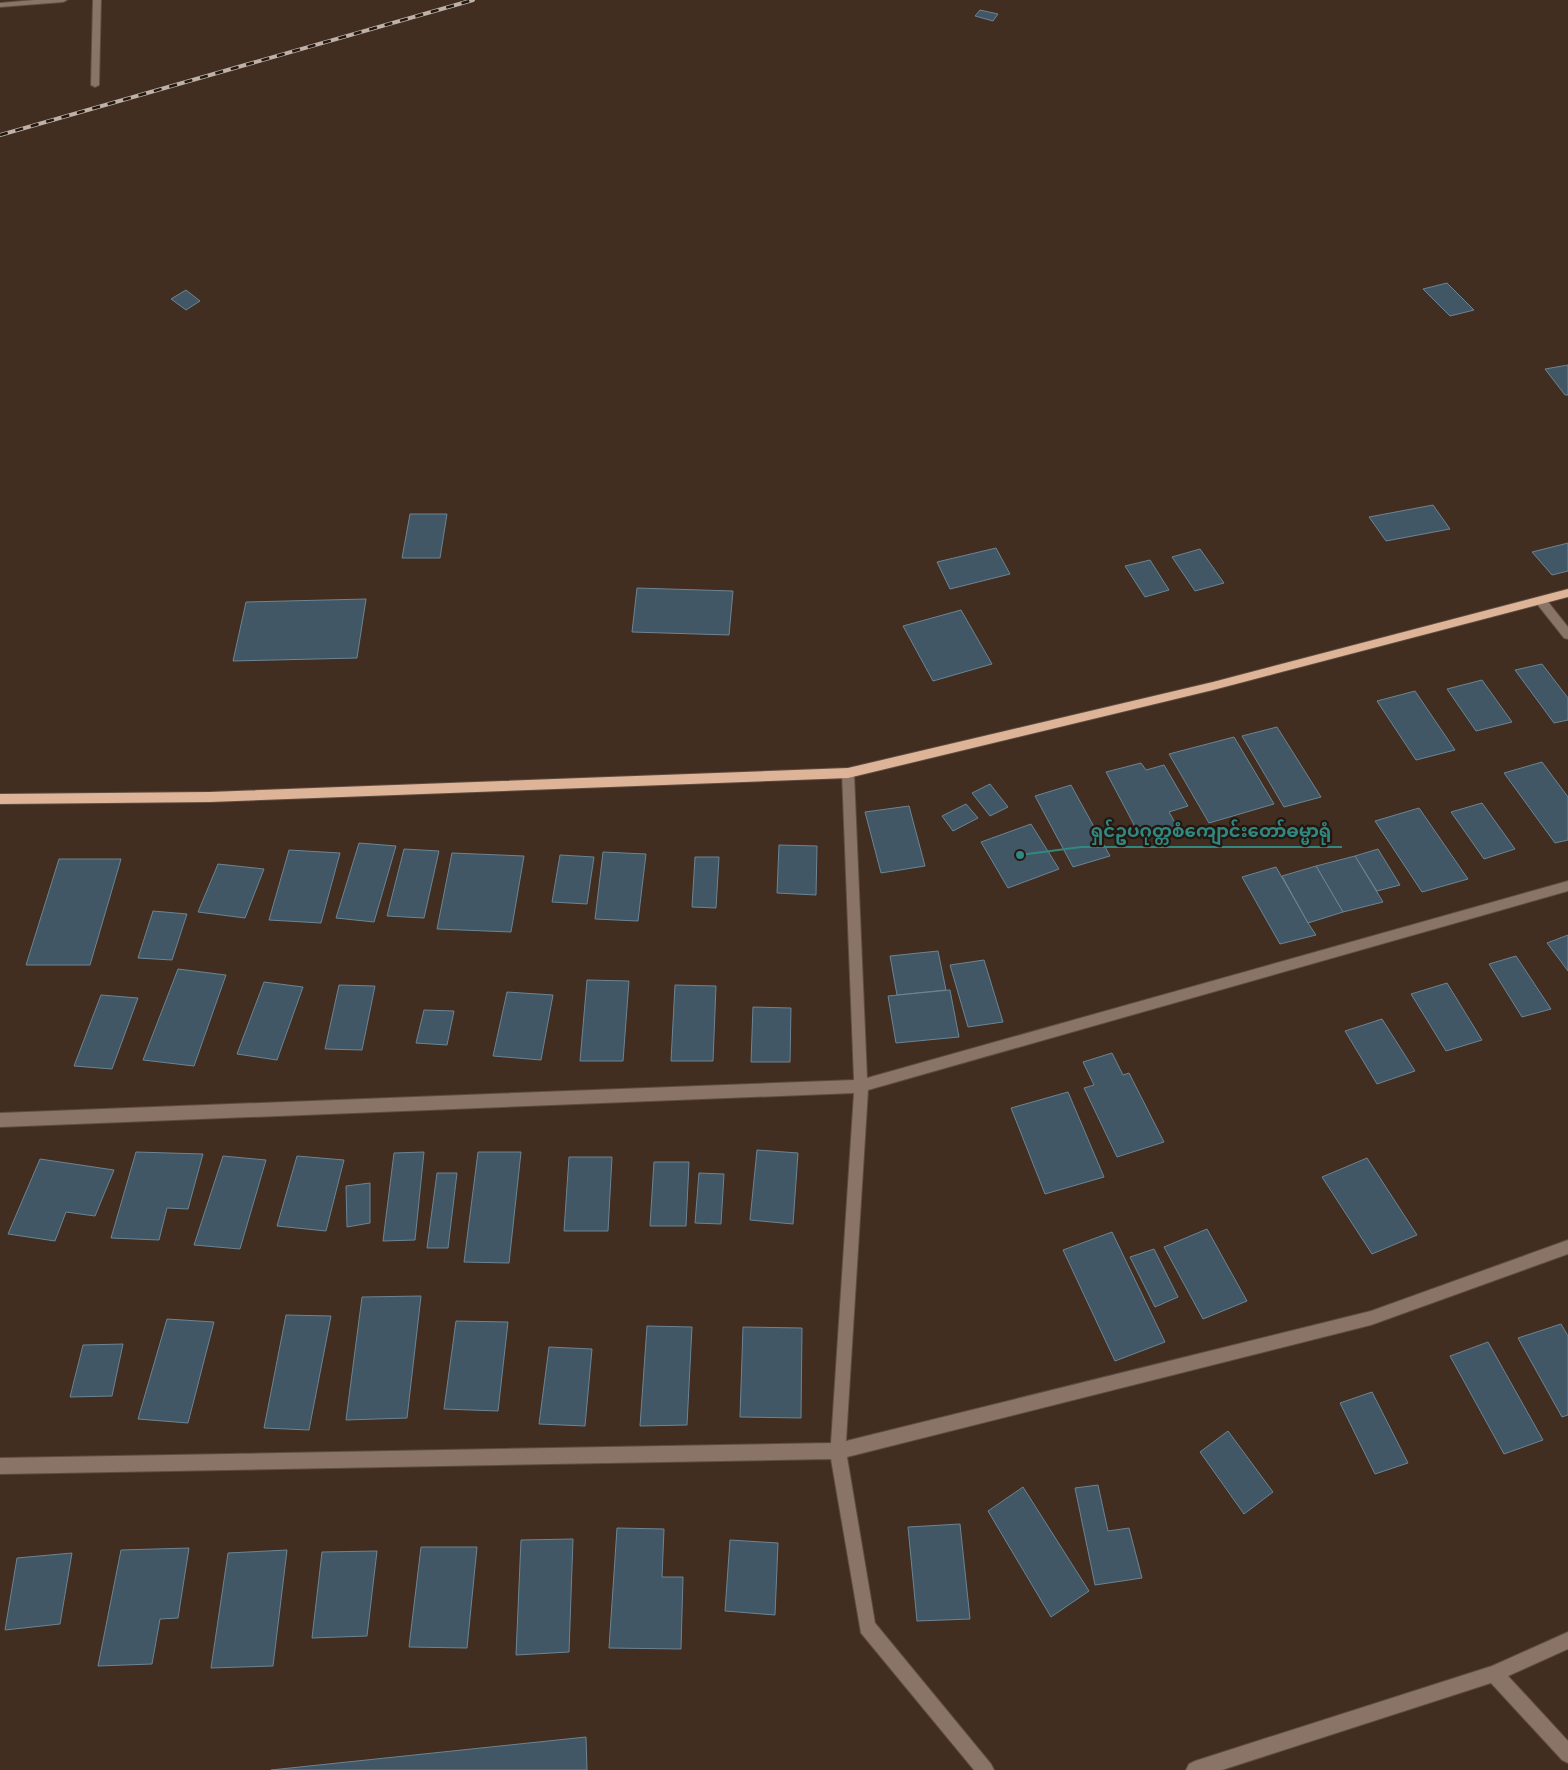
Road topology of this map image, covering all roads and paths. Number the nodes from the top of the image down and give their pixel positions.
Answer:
1 (63, 0) edge
2 (97, 0) edge
3 (0, 6) edge
4 (95, 85) dead end
5 (1568, 594) edge
6 (1541, 601) junction
7 (1568, 635) edge
8 (848, 773) junction
9 (0, 799) edge
10 (1568, 886) edge
11 (861, 1086) junction
12 (0, 1120) edge
13 (1568, 1247) edge
14 (838, 1451) junction
15 (0, 1466) edge
16 (1568, 1640) edge
17 (1494, 1674) junction
18 (1568, 1754) edge
19 (984, 1770) edge
20 (1195, 1770) edge

1 - 3 street
2 - 4 street
5 - 6 main road
6 - 7 street
6 - 8 main road
8 - 9 main road
8 - 11 street
10 - 11 street
11 - 12 street
11 - 14 street
13 - 14 street
14 - 15 street
14 - 19 street
16 - 17 street
17 - 18 street
17 - 20 street

